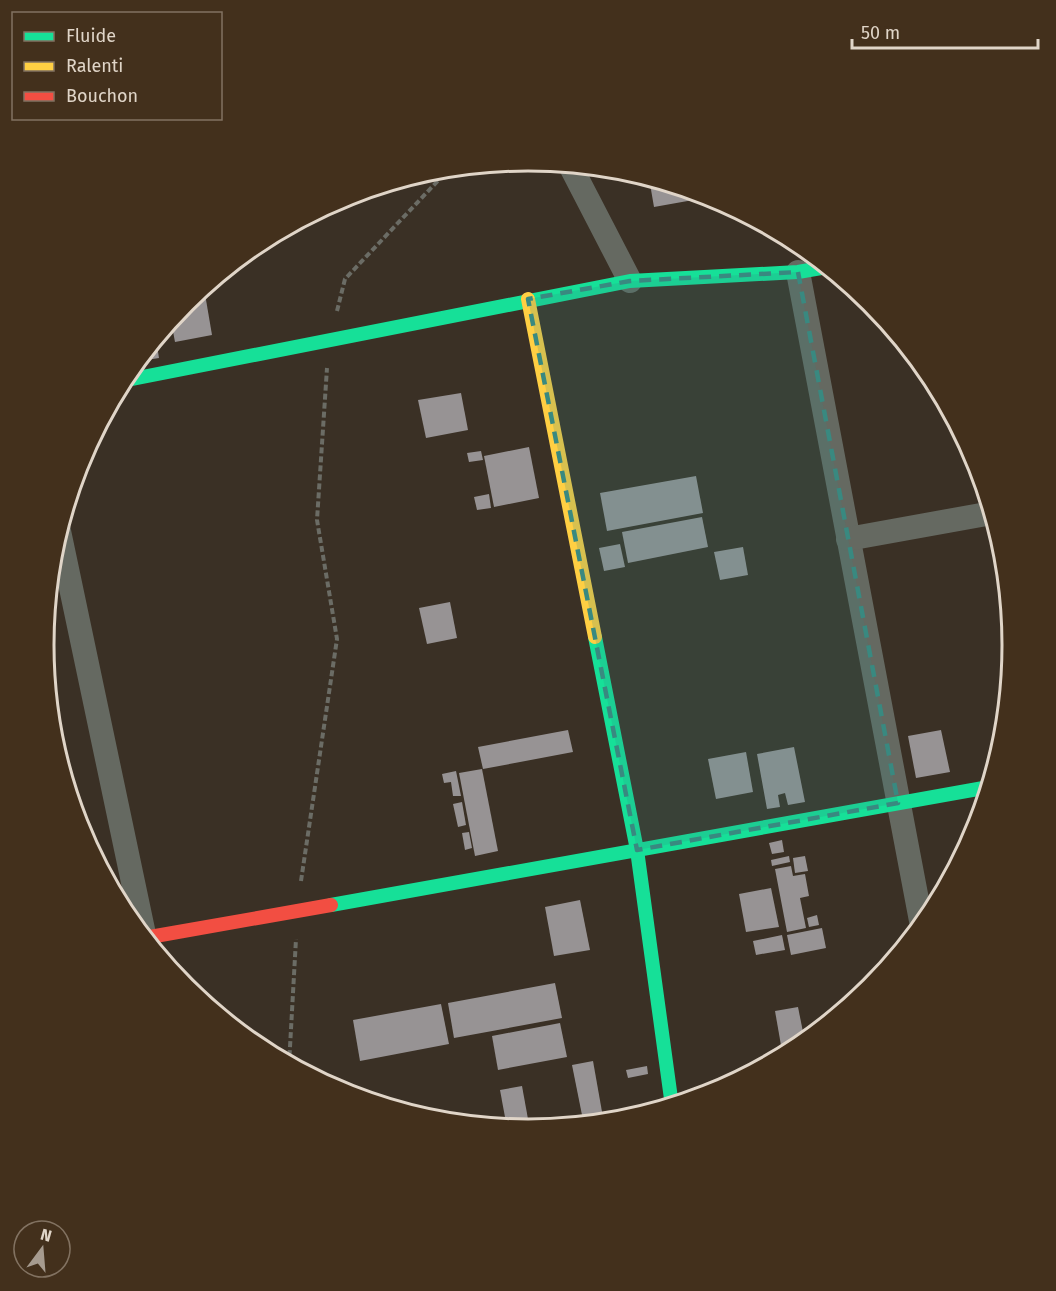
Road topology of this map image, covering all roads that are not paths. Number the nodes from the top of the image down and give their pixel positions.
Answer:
1 (575, 175) edge
2 (817, 269) edge
3 (798, 272) junction
4 (630, 281) junction
5 (528, 299) junction
6 (137, 378) edge
7 (983, 515) edge
8 (848, 539) junction
9 (63, 552) edge
10 (980, 789) edge
11 (898, 803) junction
12 (637, 850) junction
13 (919, 913) edge
14 (141, 919) edge
15 (154, 936) edge
16 (671, 1097) edge

1 - 4 street
2 - 3 street
3 - 4 street
3 - 8 street
4 - 5 street
5 - 6 street
5 - 12 street
7 - 8 street
8 - 11 street
9 - 14 street
10 - 11 street
11 - 12 street
11 - 13 street
12 - 15 street
12 - 16 street

